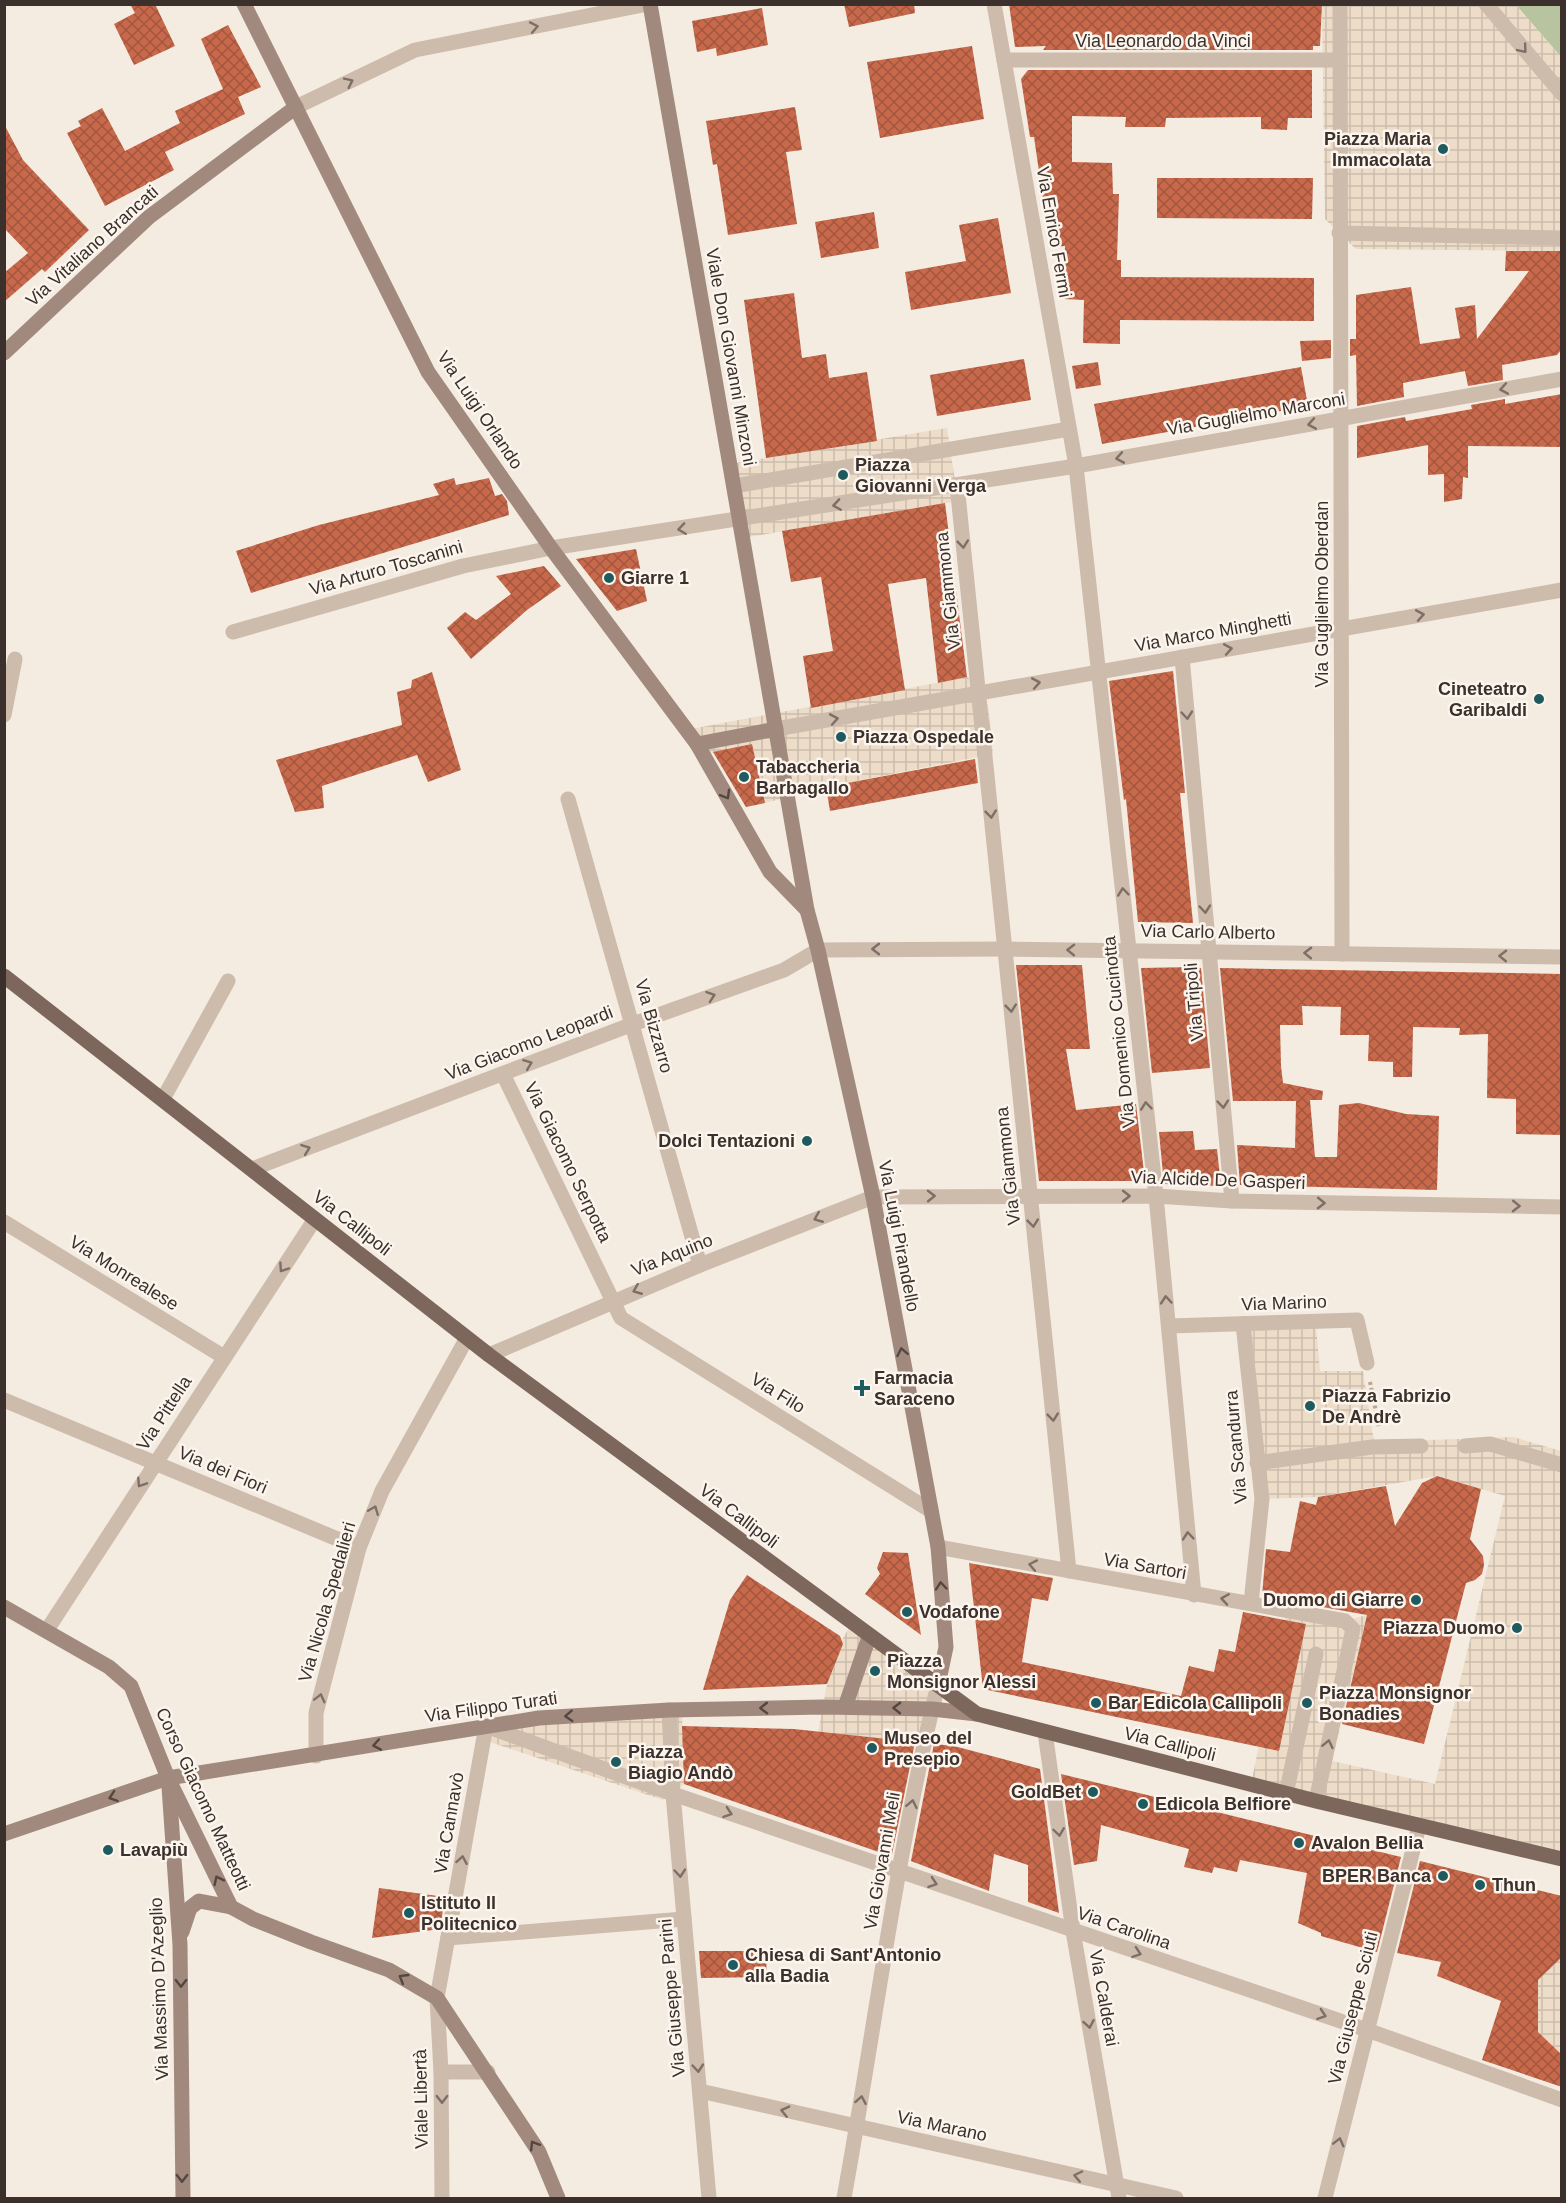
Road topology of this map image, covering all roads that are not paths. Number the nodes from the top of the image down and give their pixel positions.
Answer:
1 (244, 4) edge
2 (649, 4) edge
3 (994, 4) edge
4 (1340, 4) edge
5 (1486, 4) edge
6 (1004, 60) junction
7 (1340, 60) junction
8 (1562, 94) edge
9 (296, 107) junction
10 (1340, 233) junction
11 (1562, 238) edge
12 (4, 353) edge
13 (1562, 379) edge
14 (1341, 418) junction
15 (1069, 429) junction
16 (1076, 466) junction
17 (734, 486) junction
18 (957, 486) junction
19 (740, 520) junction
20 (551, 548) junction
21 (1562, 590) edge
22 (1342, 628) junction
23 (233, 632) dead end
24 (1182, 657) junction
25 (15, 658) dead end
26 (1100, 672) junction
27 (978, 693) junction
28 (4, 715) edge
29 (775, 722) junction
30 (697, 744) junction
31 (788, 797) joint
32 (568, 799) dead end
33 (807, 910) junction
34 (1005, 949) junction
35 (818, 950) junction
36 (1129, 951) junction
37 (1209, 952) junction
38 (1342, 954) junction
39 (1562, 957) edge
40 (4, 976) edge
41 (228, 981) dead end
42 (633, 1024) junction
43 (503, 1074) junction
44 (162, 1100) junction
45 (252, 1169) junction
46 (1030, 1195) junction
47 (1156, 1196) junction
48 (873, 1197) junction
49 (1232, 1201) junction
50 (1562, 1207) edge
51 (315, 1219) junction
52 (4, 1222) edge
53 (700, 1265) junction
54 (614, 1300) junction
55 (1244, 1324) junction
56 (1169, 1326) junction
57 (467, 1338) junction
58 (489, 1355) junction
59 (224, 1357) junction
60 (1367, 1363) road end
61 (4, 1400) edge
62 (1421, 1446) dead end
63 (1465, 1446) dead end
64 (155, 1463) junction
65 (1257, 1463) junction
66 (1562, 1465) edge
67 (931, 1510) junction
68 (938, 1547) junction
69 (359, 1548) junction
70 (1069, 1572) junction
71 (1194, 1594) junction
72 (1251, 1603) junction
73 (4, 1607) edge
74 (47, 1630) junction
75 (869, 1637) junction
76 (1316, 1654) dead end
77 (938, 1685) junction
78 (845, 1707) junction
79 (932, 1709) junction
80 (669, 1710) junction
81 (977, 1714) junction
82 (486, 1726) junction
83 (1045, 1732) junction
84 (315, 1756) junction
85 (168, 1778) junction
86 (673, 1794) junction
87 (1286, 1794) junction
88 (1316, 1801) junction
89 (1419, 1826) junction
90 (4, 1834) edge
91 (1562, 1858) edge
92 (900, 1872) junction
93 (231, 1907) junction
94 (684, 1919) junction
95 (1073, 1931) junction
96 (448, 1938) junction
97 (180, 1945) junction
98 (437, 1998) junction
99 (1367, 2030) junction
100 (441, 2072) junction
101 (488, 2072) junction
102 (700, 2091) junction
103 (1562, 2100) edge
104 (857, 2127) junction
105 (1118, 2192) edge
106 (183, 2199) edge
107 (442, 2199) edge
108 (558, 2199) edge
109 (709, 2199) edge
110 (843, 2199) edge
111 (1176, 2199) edge
112 (1325, 2199) edge

1 - 9 street, Via Luigi Orlando
9 -> 2 street
2 - 17 street, Viale Don Giovanni Minzoni
3 - 6 street, Via Enrico Fermi
4 - 7 street, Via Guglielmo Oberdan
5 -> 8 street
6 - 7 street, Via Leonardo da Vinci
6 - 15 street, Via Enrico Fermi
7 - 10 street, Via Guglielmo Oberdan
9 - 12 street, Via Vitaliano Brancati
9 - 20 street, Via Luigi Orlando
10 - 11 street
10 - 14 street, Via Guglielmo Oberdan
13 -> 14 street, Via Guglielmo Marconi
14 -> 16 street, Via Guglielmo Marconi
14 - 22 street, Via Guglielmo Oberdan
15 - 16 street, Via Enrico Fermi
15 - 17 street
16 - 18 street, Via Guglielmo Marconi
16 - 26 street, Via Domenico Cucinotta
17 - 19 street, Viale Don Giovanni Minzoni
18 -> 19 street, Via Guglielmo Marconi
18 -> 27 street, Via Giammona
19 -> 20 street
19 - 29 street, Viale Don Giovanni Minzoni
20 - 23 street, Via Arturo Toscanini
20 - 30 street, Via Luigi Orlando
22 -> 21 street, Via Marco Minghetti
24 -> 22 street, Via Marco Minghetti
22 - 38 street, Via Guglielmo Oberdan
24 - 26 street, Via Marco Minghetti
24 -> 37 street, Via Tripoli
25 - 28 street
27 -> 26 street, Via Marco Minghetti
36 -> 26 street, Via Domenico Cucinotta
29 -> 27 street, Via Marco Minghetti
27 -> 34 street, Via Giammona
29 - 30 street
29 - 31 street, Viale Don Giovanni Minzoni
30 -> 33 street, Via Luigi Orlando
31 - 33 street, Via Luigi Pirandello
32 - 42 street, Via Bizzarro
33 - 35 street, Via Luigi Pirandello
34 -> 35 street, Via Carlo Alberto
36 -> 34 street, Via Carlo Alberto
34 -> 46 street, Via Giammona
42 -> 35 street, Via Giacomo Leopardi
35 - 48 street, Via Luigi Pirandello
36 - 37 street, Via Carlo Alberto
47 -> 36 street, Via Domenico Cucinotta
38 -> 37 street, Via Carlo Alberto
37 -> 49 street, Via Tripoli
39 -> 38 street, Via Carlo Alberto
40 - 44 main road, Via Callipoli
41 - 44 street
43 -> 42 street, Via Giacomo Leopardi
42 - 53 street, Via Bizzarro
45 -> 43 street, Via Giacomo Leopardi
43 - 54 street, Via Giacomo Serpotta
44 - 45 main road, Via Callipoli
45 - 51 main road, Via Callipoli
46 -> 47 street, Via Alcide De Gasperi
48 -> 46 street, Via Alcide De Gasperi
46 -> 70 street, Via Giammona
47 - 49 street, Via Alcide De Gasperi
56 -> 47 street, Via Domenico Cucinotta
48 -> 53 street, Via Aquino
67 -> 48 street, Via Luigi Pirandello
49 -> 50 street, Via Alcide De Gasperi
51 - 57 main road, Via Callipoli
51 -> 59 street, Via Pittella
52 - 59 street, Via Monrealese
53 -> 54 street, Via Aquino
54 - 58 street, Via Aquino
54 - 67 street, Via Filo
55 - 56 street, Via Marino
55 - 60 street, Via Marino
55 - 65 street, Via Scandurra
71 -> 56 street, Via Domenico Cucinotta
57 - 58 main road, Via Callipoli
69 -> 57 street, Via Nicola Spedalieri
58 - 75 main road, Via Callipoli
59 - 64 street, Via Pittella
61 - 64 street, Via dei Fiori
62 - 65 street
63 - 66 street
64 - 69 street, Via dei Fiori
64 -> 74 street, Via Pittella
65 - 72 street, Via Scandurra
67 - 68 street, Via Luigi Pirandello
70 -> 68 street, Via Sartori
77 -> 68 street, Via Luigi Pirandello
84 -> 69 street, Via Nicola Spedalieri
70 - 71 street, Via Sartori
72 -> 71 street, Via Sartori
88 -> 72 street, Via Sartori
73 - 74 street, Corso Giacomo Matteotti
74 - 85 street, Corso Giacomo Matteotti
75 - 77 main road, Via Callipoli
75 - 78 street
76 - 87 street
77 - 79 street, Via Giovanni Meli
77 - 81 main road, Via Callipoli
79 -> 78 street, Via Filippo Turati
78 -> 80 street, Via Filippo Turati
79 - 81 street, Via Filippo Turati
92 -> 79 street, Via Giovanni Meli
80 -> 82 street, Via Filippo Turati
80 - 86 street, Via Giuseppe Parini
81 - 83 main road, Via Callipoli
82 -> 84 street, Via Filippo Turati
82 - 86 street, Via Carolina
96 -> 82 street, Via Cannavò
83 - 87 main road, Via Callipoli
83 -> 95 street, Via Calderai
84 - 85 street, Via Filippo Turati
85 -> 90 street, Via Filippo Turati
93 -> 85 street, Corso Giacomo Matteotti
85 - 97 street, Via Massimo D'Azeglio
86 -> 92 street, Via Carolina
86 -> 94 street, Via Giuseppe Parini
87 - 88 main road, Via Callipoli
88 - 89 main road, Via Callipoli
89 - 91 main road, Via Callipoli
89 - 99 street, Via Giuseppe Sciuti
92 -> 95 street, Via Carolina
104 -> 92 street, Via Giovanni Meli
93 - 97 street
98 -> 93 street, Corso Giacomo Matteotti
94 - 96 street
94 -> 102 street, Via Giuseppe Parini
95 -> 99 street, Via Carolina
95 -> 105 street, Via Calderai
96 - 98 street, Via Cannavò
97 -> 106 street, Via Massimo D'Azeglio
98 - 100 street, Viale Libertà
98 - 101 street, Corso Giacomo Matteotti
99 - 103 street, Via Carolina
112 -> 99 street, Via Giuseppe Sciuti
100 - 101 street
100 -> 107 street, Viale Libertà
108 -> 101 street, Corso Giacomo Matteotti
104 -> 102 street, Via Marano
102 - 109 street, Via Giuseppe Parini
105 -> 104 street, Via Marano
104 - 110 street, Via Giovanni Meli
105 - 111 street, Via Marano

